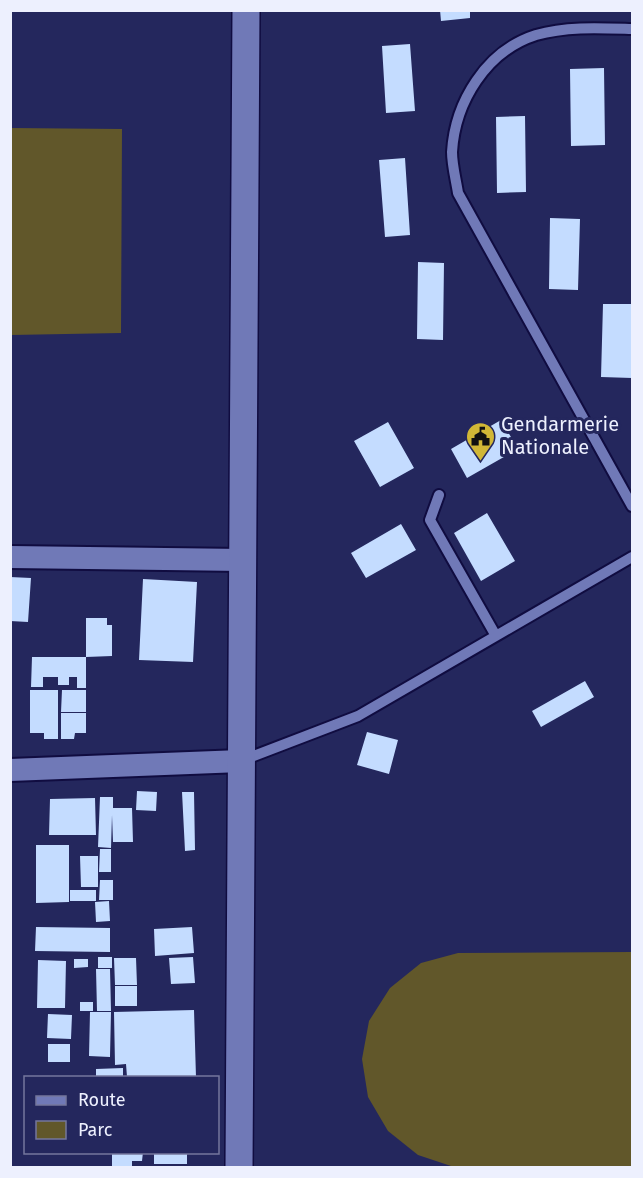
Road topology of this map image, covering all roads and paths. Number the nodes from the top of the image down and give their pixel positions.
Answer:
1 (246, 10) edge
2 (633, 29) edge
3 (439, 495) dead end
4 (633, 506) edge
5 (10, 557) edge
6 (633, 557) edge
7 (243, 560) junction
8 (495, 636) junction
9 (241, 761) junction
10 (10, 771) edge
11 (239, 1167) edge

1 - 7 street
2 - 4 lane
3 - 8 lane
5 - 7 street
6 - 8 lane
7 - 9 street
8 - 9 lane
9 - 10 street
9 - 11 street

